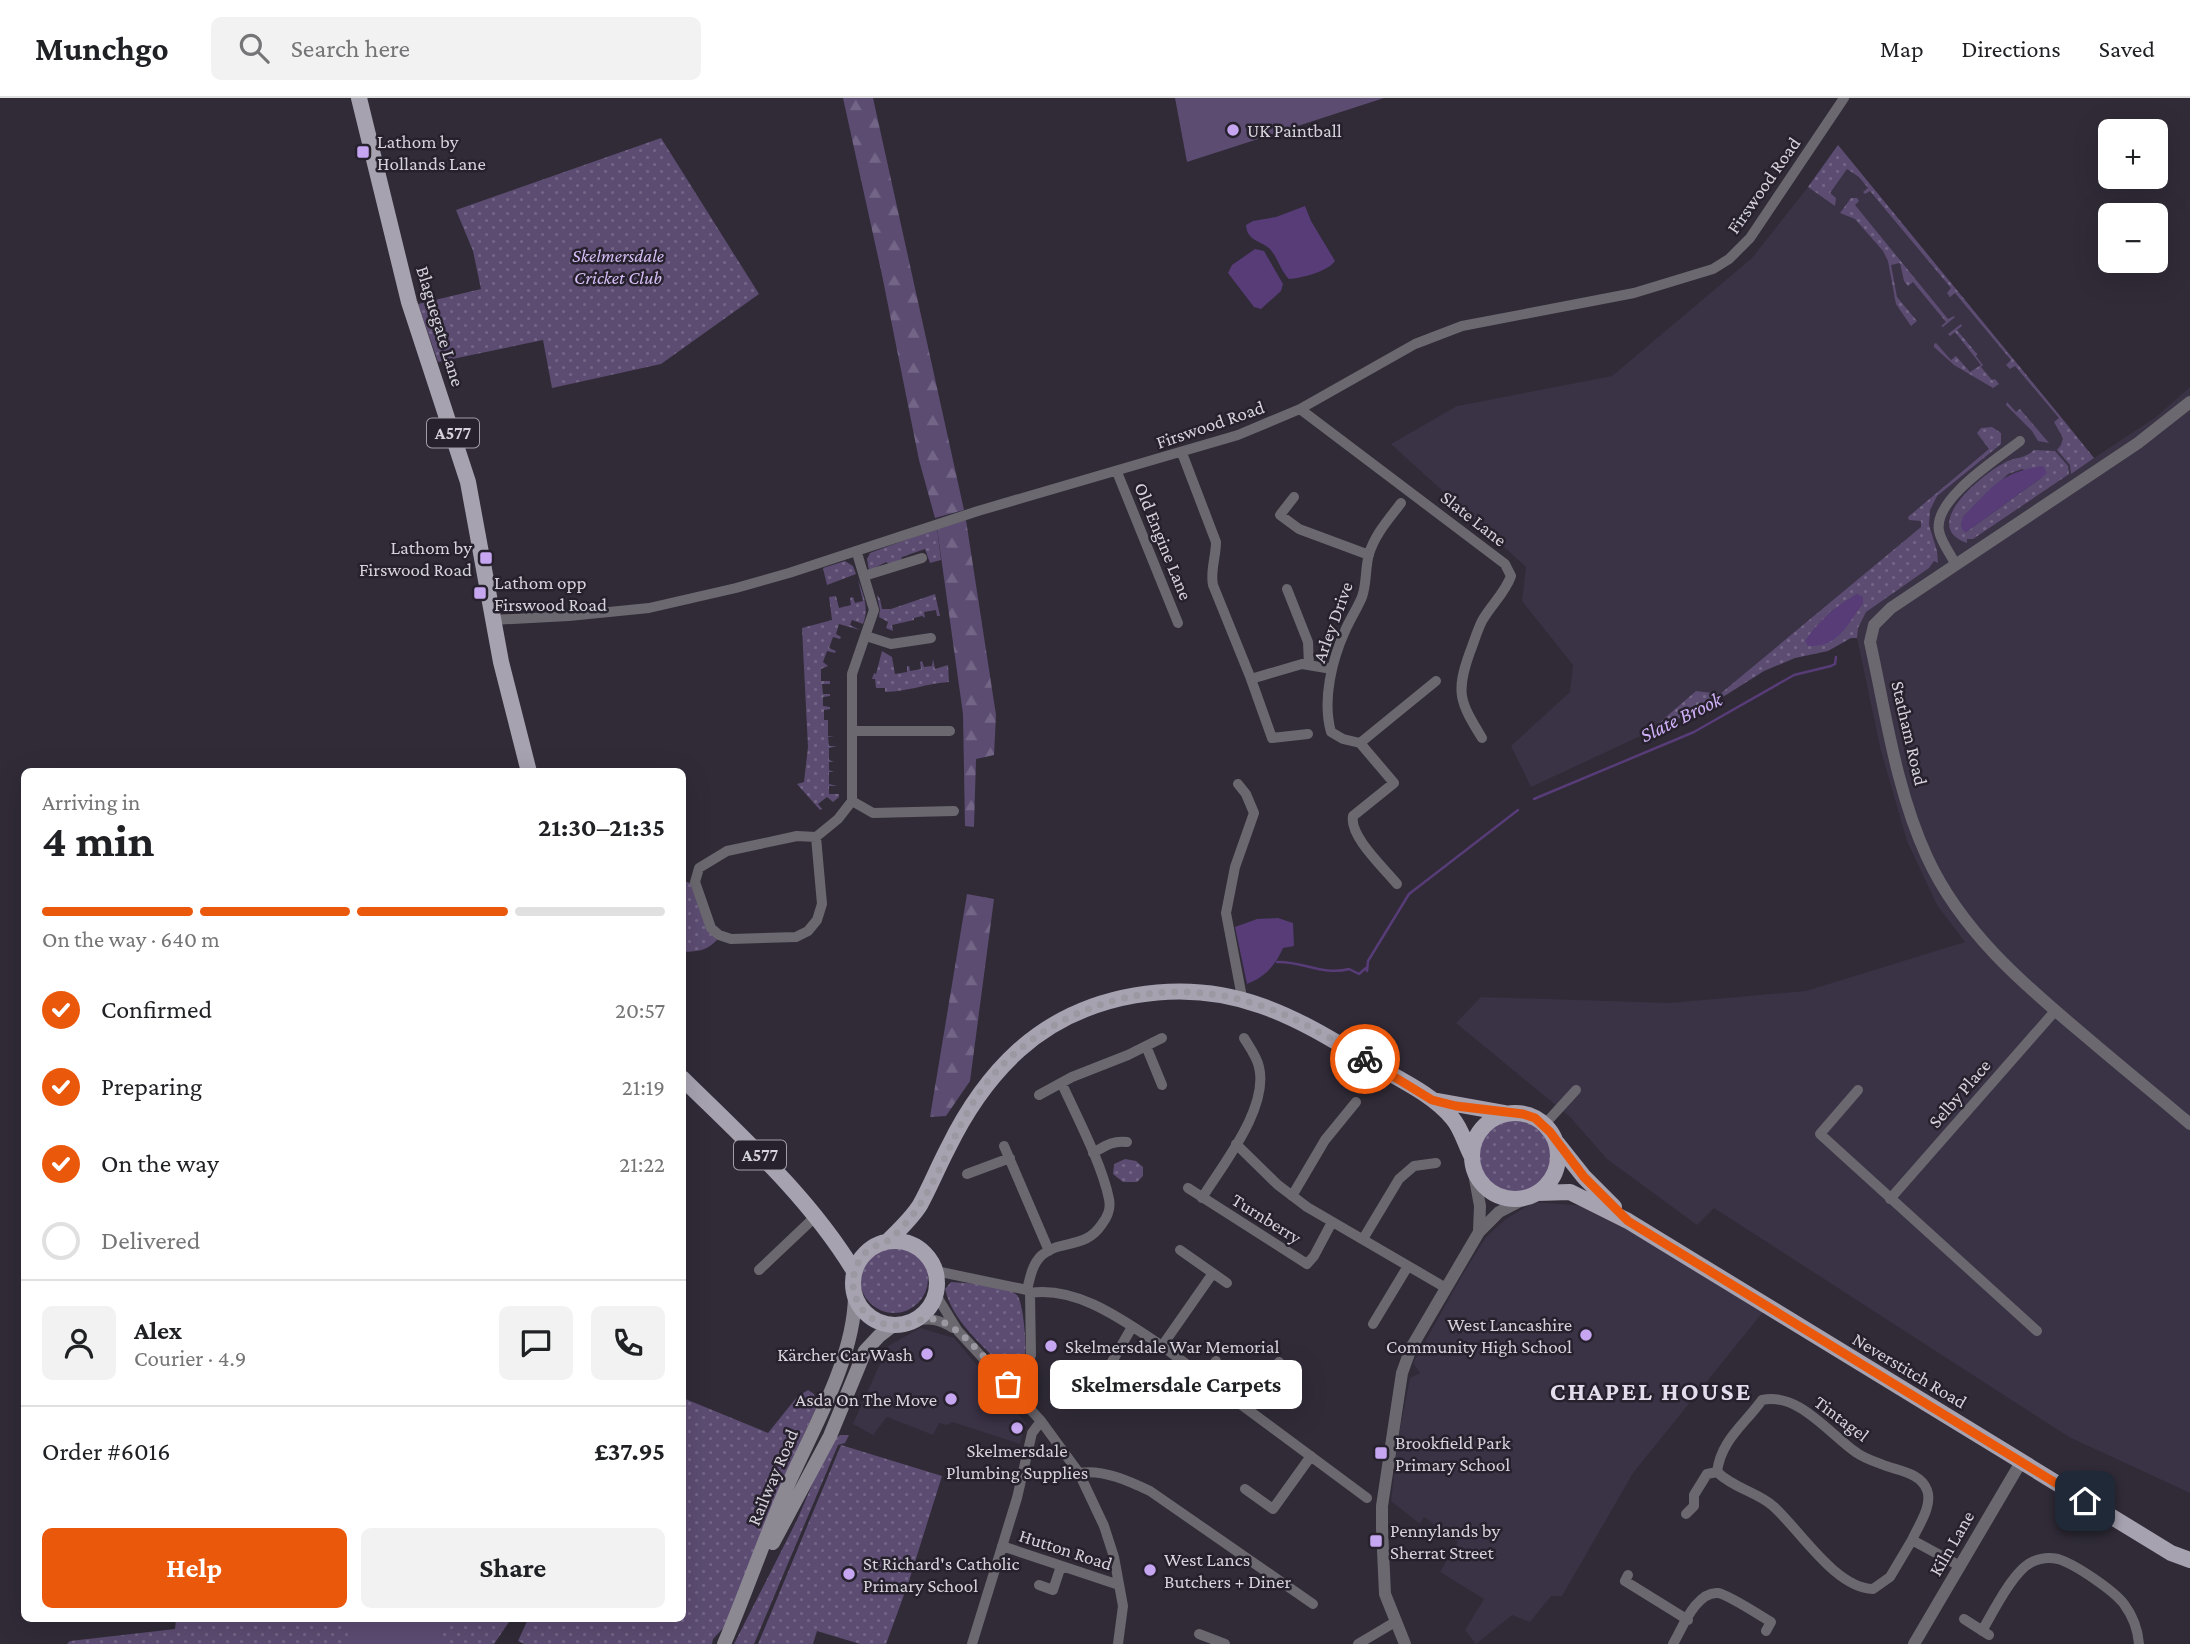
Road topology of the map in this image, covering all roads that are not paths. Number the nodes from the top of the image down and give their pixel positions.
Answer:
1 (359, 98) edge
2 (1844, 98) edge
3 (2190, 402) edge
4 (1300, 408) junction
5 (2020, 441) dead end
6 (1182, 453) junction
7 (1117, 472) junction
8 (1294, 497) dead end
9 (1401, 503) dead end
10 (857, 553) junction
11 (1369, 555) junction
12 (922, 558) dead end
13 (1956, 565) junction
14 (864, 576) junction
15 (1287, 589) dead end
16 (493, 620) junction
17 (1178, 623) dead end
18 (866, 636) junction
19 (931, 638) dead end
20 (1309, 665) junction
21 (1332, 669) junction
22 (1251, 679) junction
23 (1436, 681) dead end
24 (852, 731) junction
25 (950, 731) dead end
26 (1308, 734) dead end
27 (1482, 738) dead end
28 (1360, 743) junction
29 (528, 768) edge
30 (1238, 785) dead end
31 (852, 801) junction
32 (954, 811) dead end
33 (816, 837) junction
34 (1397, 884) dead end
35 (1241, 992) dead end
36 (2055, 1011) junction
37 (1162, 1038) dead end
38 (1244, 1038) dead end
39 (1146, 1046) junction
40 (686, 1082) edge
41 (1062, 1084) junction
42 (1161, 1086) dead end
43 (1576, 1090) dead end
44 (1858, 1090) dead end
45 (1039, 1095) dead end
46 (1432, 1100) junction
47 (1356, 1102) dead end
48 (1512, 1113) junction
49 (2190, 1124) edge
50 (1544, 1125) junction
51 (1554, 1139) junction
52 (1128, 1143) dead end
53 (1236, 1144) junction
54 (1004, 1146) dead end
55 (1093, 1153) junction
56 (1010, 1158) junction
57 (1472, 1162) junction
58 (1436, 1163) dead end
59 (967, 1174) dead end
60 (1188, 1188) dead end
61 (1534, 1195) junction
62 (1292, 1196) junction
63 (1202, 1198) junction
64 (1890, 1199) junction
65 (918, 1208) junction
66 (816, 1216) junction
67 (1628, 1221) junction
68 (1332, 1222) junction
69 (1479, 1232) junction
70 (833, 1236) junction
71 (1363, 1239) junction
72 (888, 1241) junction
73 (918, 1247) junction
74 (869, 1250) junction
75 (1180, 1250) dead end
76 (1049, 1251) junction
77 (1408, 1266) junction
78 (759, 1270) dead end
79 (854, 1271) junction
80 (936, 1271) junction
81 (1213, 1273) junction
82 (1227, 1283) dead end
83 (1446, 1288) junction
84 (1029, 1291) junction
85 (936, 1295) junction
86 (855, 1296) junction
87 (915, 1321) junction
88 (1373, 1324) dead end
89 (892, 1326) junction
90 (1132, 1327) junction
91 (958, 1331) junction
92 (2037, 1331) dead end
93 (1162, 1346) junction
94 (1216, 1361) dead end
95 (1279, 1362) dead end
96 (1204, 1377) junction
97 (1086, 1379) dead end
98 (853, 1381) junction
99 (1008, 1384) junction
100 (831, 1389) junction
101 (1247, 1409) junction
102 (1041, 1421) junction
103 (1311, 1456) junction
104 (2021, 1462) junction
105 (1717, 1472) junction
106 (1079, 1473) junction
107 (1368, 1482) dead end
108 (1245, 1489) dead end
109 (1685, 1514) dead end
110 (1912, 1540) junction
111 (1002, 1546) junction
112 (2171, 1553) junction
113 (2190, 1560) edge
114 (1061, 1566) junction
115 (1960, 1566) junction
116 (2190, 1573) edge
117 (1628, 1575) dead end
118 (1119, 1585) junction
119 (1039, 1586) dead end
120 (745, 1593) junction
121 (1313, 1604) dead end
122 (1688, 1619) junction
123 (1964, 1619) dead end
124 (1395, 1622) junction
125 (1766, 1631) dead end
126 (1199, 1633) dead end
127 (724, 1644) edge
128 (972, 1644) edge
129 (1118, 1644) edge
130 (1225, 1644) edge
131 (1358, 1644) edge
132 (1405, 1644) edge
133 (1673, 1644) edge
134 (1914, 1644) edge
135 (2139, 1644) edge

1 - 16 main road, Blaguegate Lane / A577
2 - 4 street, Firswood Road
3 - 13 street, Statham Road
4 - 6 street, Firswood Road
4 - 27 street, Slate Lane
5 - 13 street
6 - 7 street, Firswood Road
6 - 22 street
7 - 10 street, Firswood Road
7 - 17 street, Old Engine Lane
8 - 11 street
9 - 11 street, Arley Drive
10 - 14 street
10 - 16 street, Firswood Road
11 - 21 street, Arley Drive
12 - 14 street
13 - 36 street, Statham Road
14 - 18 street
15 - 20 street
16 - 29 main road, Blaguegate Lane / A577
18 - 19 street
18 - 24 street
20 - 21 street
20 - 22 street
21 - 28 street, Arley Drive
22 - 26 street
23 - 28 street
24 - 25 street
24 - 31 street
28 - 34 street
30 - 35 street
31 - 32 street
31 - 33 street
33 - 33 street
36 - 49 street, Statham Road
36 - 64 street, Selby Place
37 - 39 street
38 - 53 street, Turnberry
39 - 41 street
39 - 42 street
40 - 66 main road, A577
41 - 45 street
41 - 55 street
43 - 50 street
44 - 64 street
46 - 48 main road
46 - 57 main road
46 - 65 main road
47 - 62 street, Turnberry
48 - 50 main road
48 - 57 main road
50 - 51 main road
51 - 61 main road
51 - 67 main road, Neverstitch Road
52 - 55 street
53 - 62 street, Turnberry
53 - 63 street, Turnberry
54 - 56 street
55 - 76 street
56 - 59 street
56 - 76 street
57 - 61 main road
57 - 69 street
58 - 71 street
60 - 63 street, Turnberry
61 - 67 main road, Neverstitch Road
61 - 69 street
62 - 68 street, Turnberry
63 - 68 street, Turnberry
64 - 92 street
65 - 72 main road
65 - 73 main road
66 - 70 main road, A577
66 - 78 street
67 - 104 main road, Neverstitch Road
68 - 71 street, Turnberry
69 - 83 street
70 - 74 main road, A577
70 - 79 main road, A577
71 - 77 street, Turnberry
72 - 73 main road
72 - 74 main road
73 - 80 main road
74 - 79 main road
75 - 81 street
76 - 84 street
77 - 83 street, Turnberry
77 - 88 street
79 - 86 main road, A577
80 - 84 street
80 - 85 main road
81 - 82 street
81 - 93 street
83 - 124 street
84 - 90 street
84 - 99 street
85 - 87 main road
85 - 91 street
86 - 89 main road
86 - 100 main road, Railway Road
87 - 89 main road
87 - 91 street
89 - 98 main road, Railway Road
90 - 93 street
90 - 97 street
91 - 99 street
93 - 96 street
94 - 96 street
95 - 101 street
96 - 101 street
98 - 100 main road
98 - 120 main road, Railway Road
99 - 102 street
100 - 120 main road, Railway Road
101 - 103 street
102 - 106 street
102 - 111 street
103 - 107 street
103 - 108 street
104 - 112 main road, Neverstitch Road
104 - 115 street, Kiln Lane
105 - 109 street, Tintagel
105 - 110 street, Tintagel
105 - 110 street, Tintagel
106 - 118 street
106 - 121 street
110 - 115 street
111 - 114 street, Hutton Road
111 - 128 street
112 - 113 main road, Neverstitch Road
112 - 116 main road, Neverstitch Road
114 - 118 street, Hutton Road
114 - 119 street
115 - 134 street, Kiln Lane
117 - 122 street
118 - 129 street
120 - 127 main road, Railway Road
122 - 125 street
122 - 133 street
123 - 135 street
124 - 131 street
124 - 132 street
126 - 130 street

